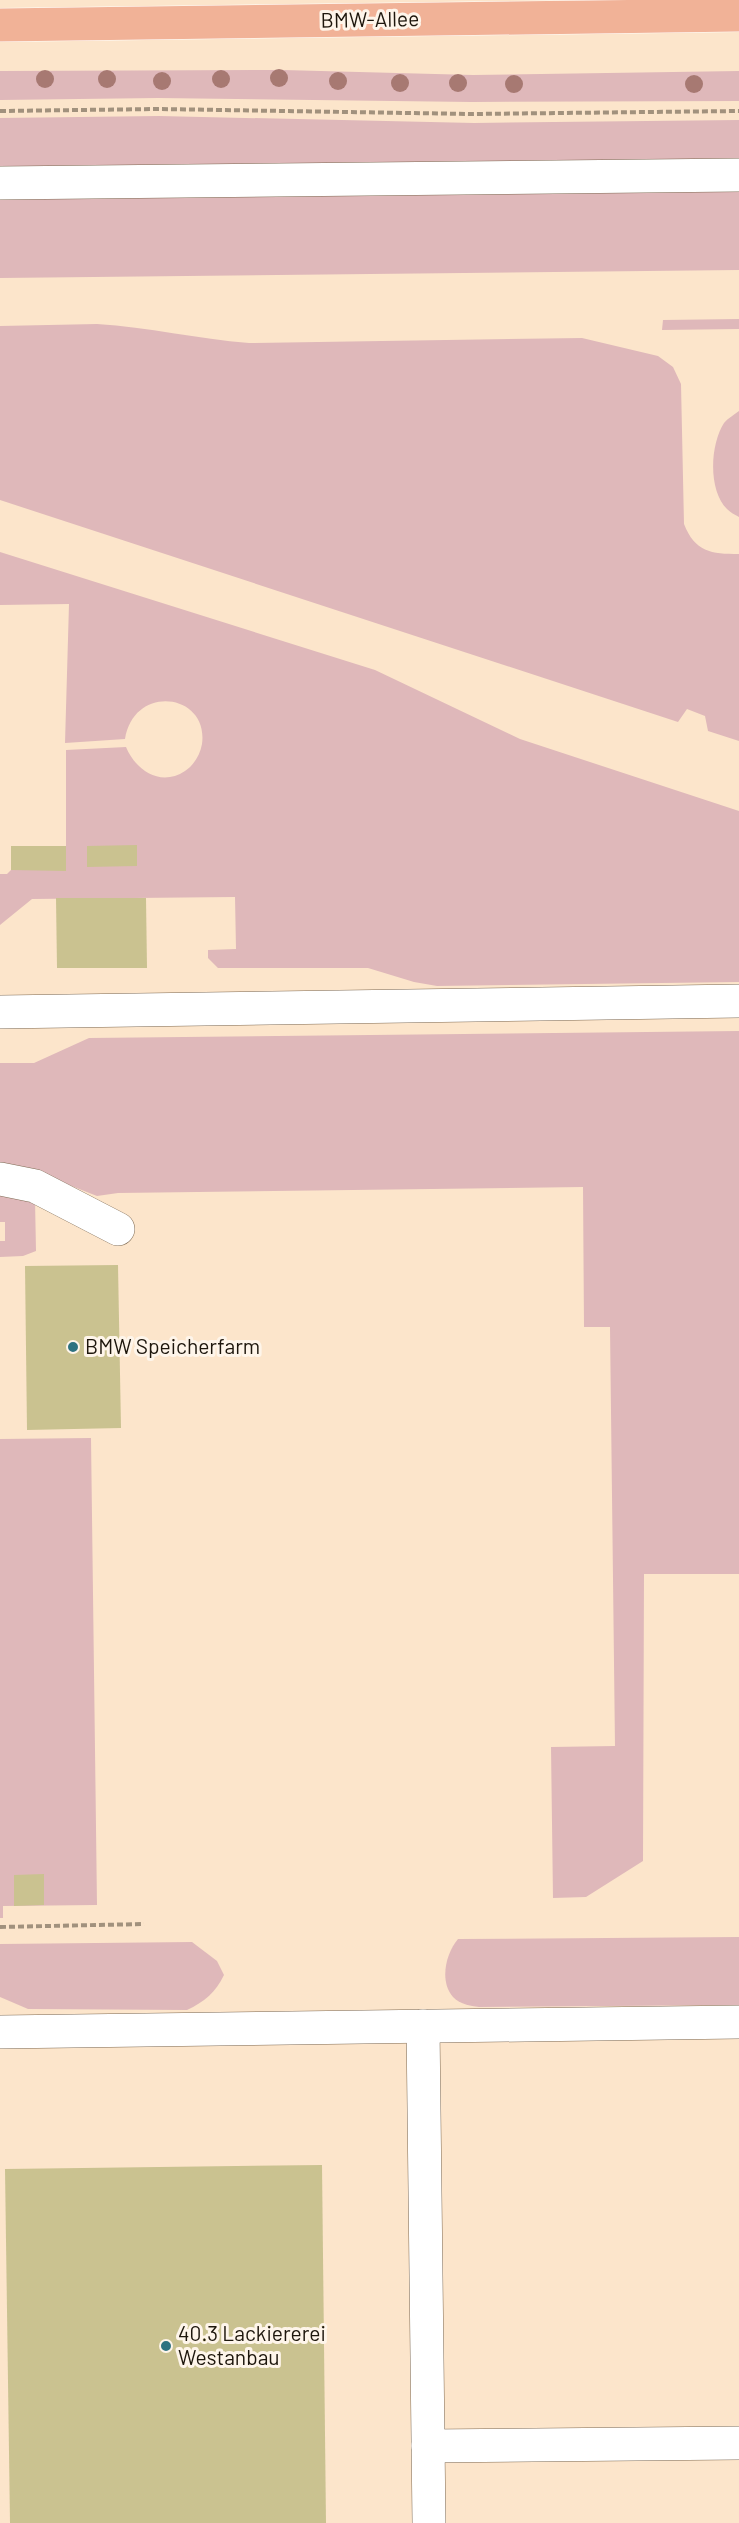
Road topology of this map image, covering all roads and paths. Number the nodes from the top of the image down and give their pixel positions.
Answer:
1 (690, 8) edge
2 (739, 15) edge
3 (0, 25) edge
4 (0, 111) edge
5 (739, 111) edge
6 (739, 175) edge
7 (0, 183) edge
8 (739, 1001) edge
9 (0, 1012) edge
10 (0, 1179) edge
11 (118, 1229) dead end
12 (144, 1924) dead end
13 (0, 1927) edge
14 (739, 2022) edge
15 (423, 2026) junction
16 (0, 2032) edge
17 (739, 2443) edge
18 (428, 2446) junction
19 (429, 2523) edge

1 - 2 main road, BMW-Allee
1 - 3 main road, BMW-Allee
4 - 5 path
6 - 7 lane
8 - 9 lane
10 - 11 lane
12 - 13 path
14 - 15 lane
15 - 16 lane
15 - 18 lane
17 - 18 lane
18 - 19 lane

